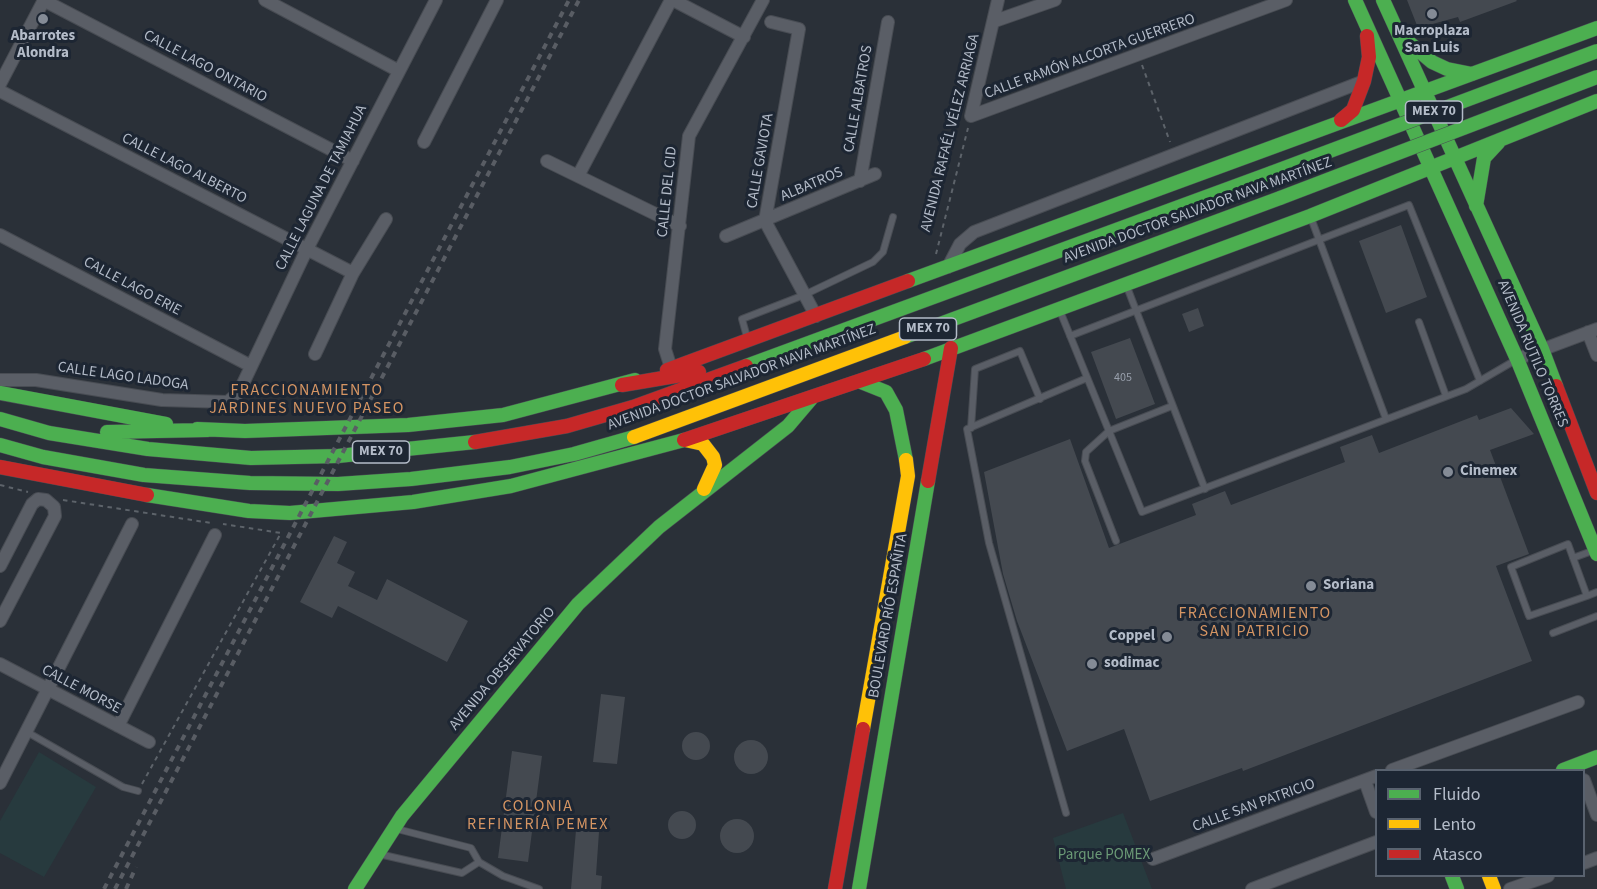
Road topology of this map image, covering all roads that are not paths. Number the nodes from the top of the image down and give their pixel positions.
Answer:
1 (44, 0) edge
2 (265, 0) edge
3 (436, 0) edge
4 (497, 0) edge
5 (672, 0) edge
6 (763, 0) edge
7 (998, 0) edge
8 (1055, 0) edge
9 (1286, 0) edge
10 (1355, 0) edge
11 (1383, 0) edge
12 (1257, 5) edge
13 (995, 21) junction
14 (771, 22) dead end
15 (888, 22) dead end
16 (1366, 26) junction
17 (1597, 28) edge
18 (1401, 36) junction
19 (744, 37) junction
20 (1597, 51) edge
21 (399, 71) junction
22 (1478, 72) junction
23 (1597, 77) edge
24 (1364, 81) junction
25 (0, 84) edge
26 (0, 91) edge
27 (1423, 92) junction
28 (1401, 100) junction
29 (1597, 101) edge
30 (971, 116) joint
31 (1338, 124) junction
32 (1508, 136) junction
33 (424, 142) dead end
34 (1454, 159) junction
35 (353, 161) junction
36 (547, 161) dead end
37 (1433, 168) junction
38 (875, 174) dead end
39 (578, 176) junction
40 (860, 181) junction
41 (1476, 206) junction
42 (1310, 216) junction
43 (893, 217) dead end
44 (386, 219) dead end
45 (765, 221) junction
46 (680, 226) junction
47 (0, 235) edge
48 (726, 236) dead end
49 (1320, 239) junction
50 (307, 249) junction
51 (948, 267) junction
52 (353, 273) junction
53 (1126, 284) junction
54 (804, 295) junction
55 (1059, 308) junction
56 (1136, 312) junction
57 (816, 316) junction
58 (1419, 322) dead end
59 (1593, 330) edge
60 (1070, 336) junction
61 (747, 341) junction
62 (951, 348) junction
63 (1542, 349) junction
64 (315, 354) dead end
65 (1597, 355) edge
66 (1517, 359) junction
67 (754, 363) junction
68 (251, 366) junction
69 (671, 368) junction
70 (1088, 378) junction
71 (0, 380) edge
72 (1480, 381) junction
73 (861, 382) junction
74 (622, 385) junction
75 (239, 392) joint
76 (0, 393) edge
77 (1446, 396) junction
78 (812, 398) junction
79 (1040, 399) junction
80 (1172, 406) junction
81 (0, 419) edge
82 (1386, 419) junction
83 (971, 428) junction
84 (208, 430) junction
85 (1109, 431) junction
86 (49, 433) junction
87 (685, 440) junction
88 (0, 445) edge
89 (601, 463) junction
90 (510, 466) junction
91 (0, 467) edge
92 (1204, 489) junction
93 (703, 493) junction
94 (1597, 493) edge
95 (132, 524) dead end
96 (215, 535) dead end
97 (1116, 541) dead end
98 (1596, 552) edge
99 (1573, 558) junction
100 (0, 566) edge
101 (1597, 592) edge
102 (1587, 596) junction
103 (1597, 616) edge
104 (0, 621) edge
105 (1553, 633) dead end
106 (0, 664) edge
107 (49, 690) junction
108 (1578, 702) dead end
109 (118, 726) junction
110 (27, 732) junction
111 (149, 742) dead end
112 (1597, 757) edge
113 (1579, 768) edge
114 (1397, 769) edge
115 (1371, 779) edge
116 (0, 783) edge
117 (1585, 783) edge
118 (138, 791) dead end
119 (1375, 801) edge
120 (1066, 813) dead end
121 (1597, 815) edge
122 (394, 828) junction
123 (1375, 843) edge
124 (375, 853) junction
125 (1153, 859) dead end
126 (479, 862) junction
127 (1545, 877) edge
128 (1256, 888) edge
129 (355, 889) edge
130 (539, 889) edge
131 (835, 889) edge
132 (859, 889) edge
133 (1510, 889) edge

1 - 25 street
1 - 35 street, CALLE LAGO ONTARIO
2 - 21 street
3 - 21 street, CALLE LAGUNA DE TAMIAHUA
4 - 33 street
5 - 19 street
5 - 39 street
6 - 19 street, CALLE DEL CID
7 - 13 street, AVENIDA RAFAÉL VÉLEZ ARRIAGA
8 - 13 street
9 - 12 street, CALLE RAMÓN ALCORTA GUERRERO
10 - 16 main road, AVENIDA RUTILO TORRES
11 - 18 main road, AVENIDA RUTILO TORRES
12 - 30 street, CALLE RAMÓN ALCORTA GUERRERO
13 - 30 street, AVENIDA RAFAÉL VÉLEZ ARRIAGA
14 - 45 street, CALLE GAVIOTA
15 - 40 street, CALLE ALBATROS
16 - 24 main road
16 - 28 main road, AVENIDA RUTILO TORRES
17 - 22 main road
18 - 22 main road
18 - 27 main road, AVENIDA RUTILO TORRES
19 - 46 street, CALLE DEL CID
20 - 67 main road, AVENIDA DOCTOR SALVADOR NAVA MARTÍNEZ / MEX 70, bridge
21 - 35 street, CALLE LAGUNA DE TAMIAHUA
22 - 27 main road
22 - 32 main road
23 - 90 main road, AVENIDA DOCTOR SALVADOR NAVA MARTÍNEZ / MEX 70, bridge
24 - 31 main road
24 - 51 street
26 - 50 street, CALLE LAGO ALBERTO
27 - 28 main road
27 - 34 main road, AVENIDA RUTILO TORRES
28 - 31 main road
28 - 37 main road, AVENIDA RUTILO TORRES
29 - 32 main road
31 - 51 main road
32 - 34 main road
32 - 41 main road
34 - 37 main road
34 - 41 main road, AVENIDA RUTILO TORRES
35 - 50 street, CALLE LAGUNA DE TAMIAHUA
36 - 39 street
37 - 42 main road
37 - 66 main road, AVENIDA RUTILO TORRES
38 - 40 street, ALBATROS
39 - 46 street
40 - 45 street, ALBATROS
41 - 63 main road, AVENIDA RUTILO TORRES
42 - 49 lane
42 - 53 main road
43 - 54 lane
44 - 52 street
45 - 48 street, ALBATROS
45 - 54 street, CALLE GAVIOTA
46 - 69 street, CALLE DEL CID
47 - 68 street, CALLE LAGO ERIE
49 - 56 lane
49 - 72 lane
49 - 82 lane
50 - 52 street, CALLE LAGO ALBERTO
50 - 68 street, CALLE LAGUNA DE TAMIAHUA
51 - 57 main road
52 - 64 street
53 - 55 main road
53 - 56 lane
54 - 57 street, CALLE GAVIOTA
54 - 61 lane
55 - 60 lane
55 - 62 main road
56 - 60 lane
56 - 80 lane
57 - 61 main road
58 - 77 lane
59 - 63 street
59 - 65 street
60 - 70 lane
61 - 69 main road
62 - 73 main road
62 - 132 main road, BOULEVARD RÍO ESPAÑITA
63 - 66 street
63 - 94 main road, AVENIDA RUTILO TORRES
66 - 72 lane
66 - 98 main road, AVENIDA RUTILO TORRES
67 - 74 main road
67 - 86 main road, AVENIDA DOCTOR SALVADOR NAVA MARTÍNEZ / MEX 70
68 - 75 street, CALLE LAGUNA DE TAMIAHUA
69 - 74 main road
70 - 79 lane
70 - 85 lane
71 - 75 street, CALLE LAGO LADOGA
72 - 77 lane
73 - 78 main road
73 - 131 main road, BOULEVARD RÍO ESPAÑITA
74 - 84 main road
76 - 84 main road
77 - 82 lane
78 - 87 main road
78 - 93 main road, AVENIDA OBSERVATORIO
79 - 83 lane
79 - 83 lane
80 - 85 lane
80 - 92 lane
81 - 86 main road, AVENIDA DOCTOR SALVADOR NAVA MARTÍNEZ / MEX 70
82 - 92 lane
83 - 120 lane
84 - 86 main road
85 - 92 lane
85 - 97 lane
87 - 89 main road
87 - 93 main road, AVENIDA OBSERVATORIO
88 - 90 main road, AVENIDA DOCTOR SALVADOR NAVA MARTÍNEZ / MEX 70
89 - 90 main road
89 - 91 main road
93 - 122 main road, AVENIDA OBSERVATORIO
95 - 107 street
96 - 109 street
98 - 99 lane
99 - 102 lane
99 - 102 lane
100 - 104 street
101 - 102 lane
103 - 105 lane
106 - 107 street, CALLE MORSE
107 - 109 street, CALLE MORSE
107 - 110 street
108 - 114 street
109 - 111 street, CALLE MORSE
110 - 116 street
110 - 118 lane
112 - 113 main road
115 - 119 street, CALLE SAN PATRICIO
115 - 125 street, CALLE SAN PATRICIO
117 - 121 street
122 - 124 main road, AVENIDA OBSERVATORIO
122 - 126 lane
123 - 128 street
124 - 126 lane
124 - 129 main road, AVENIDA OBSERVATORIO
126 - 130 lane
127 - 133 street

